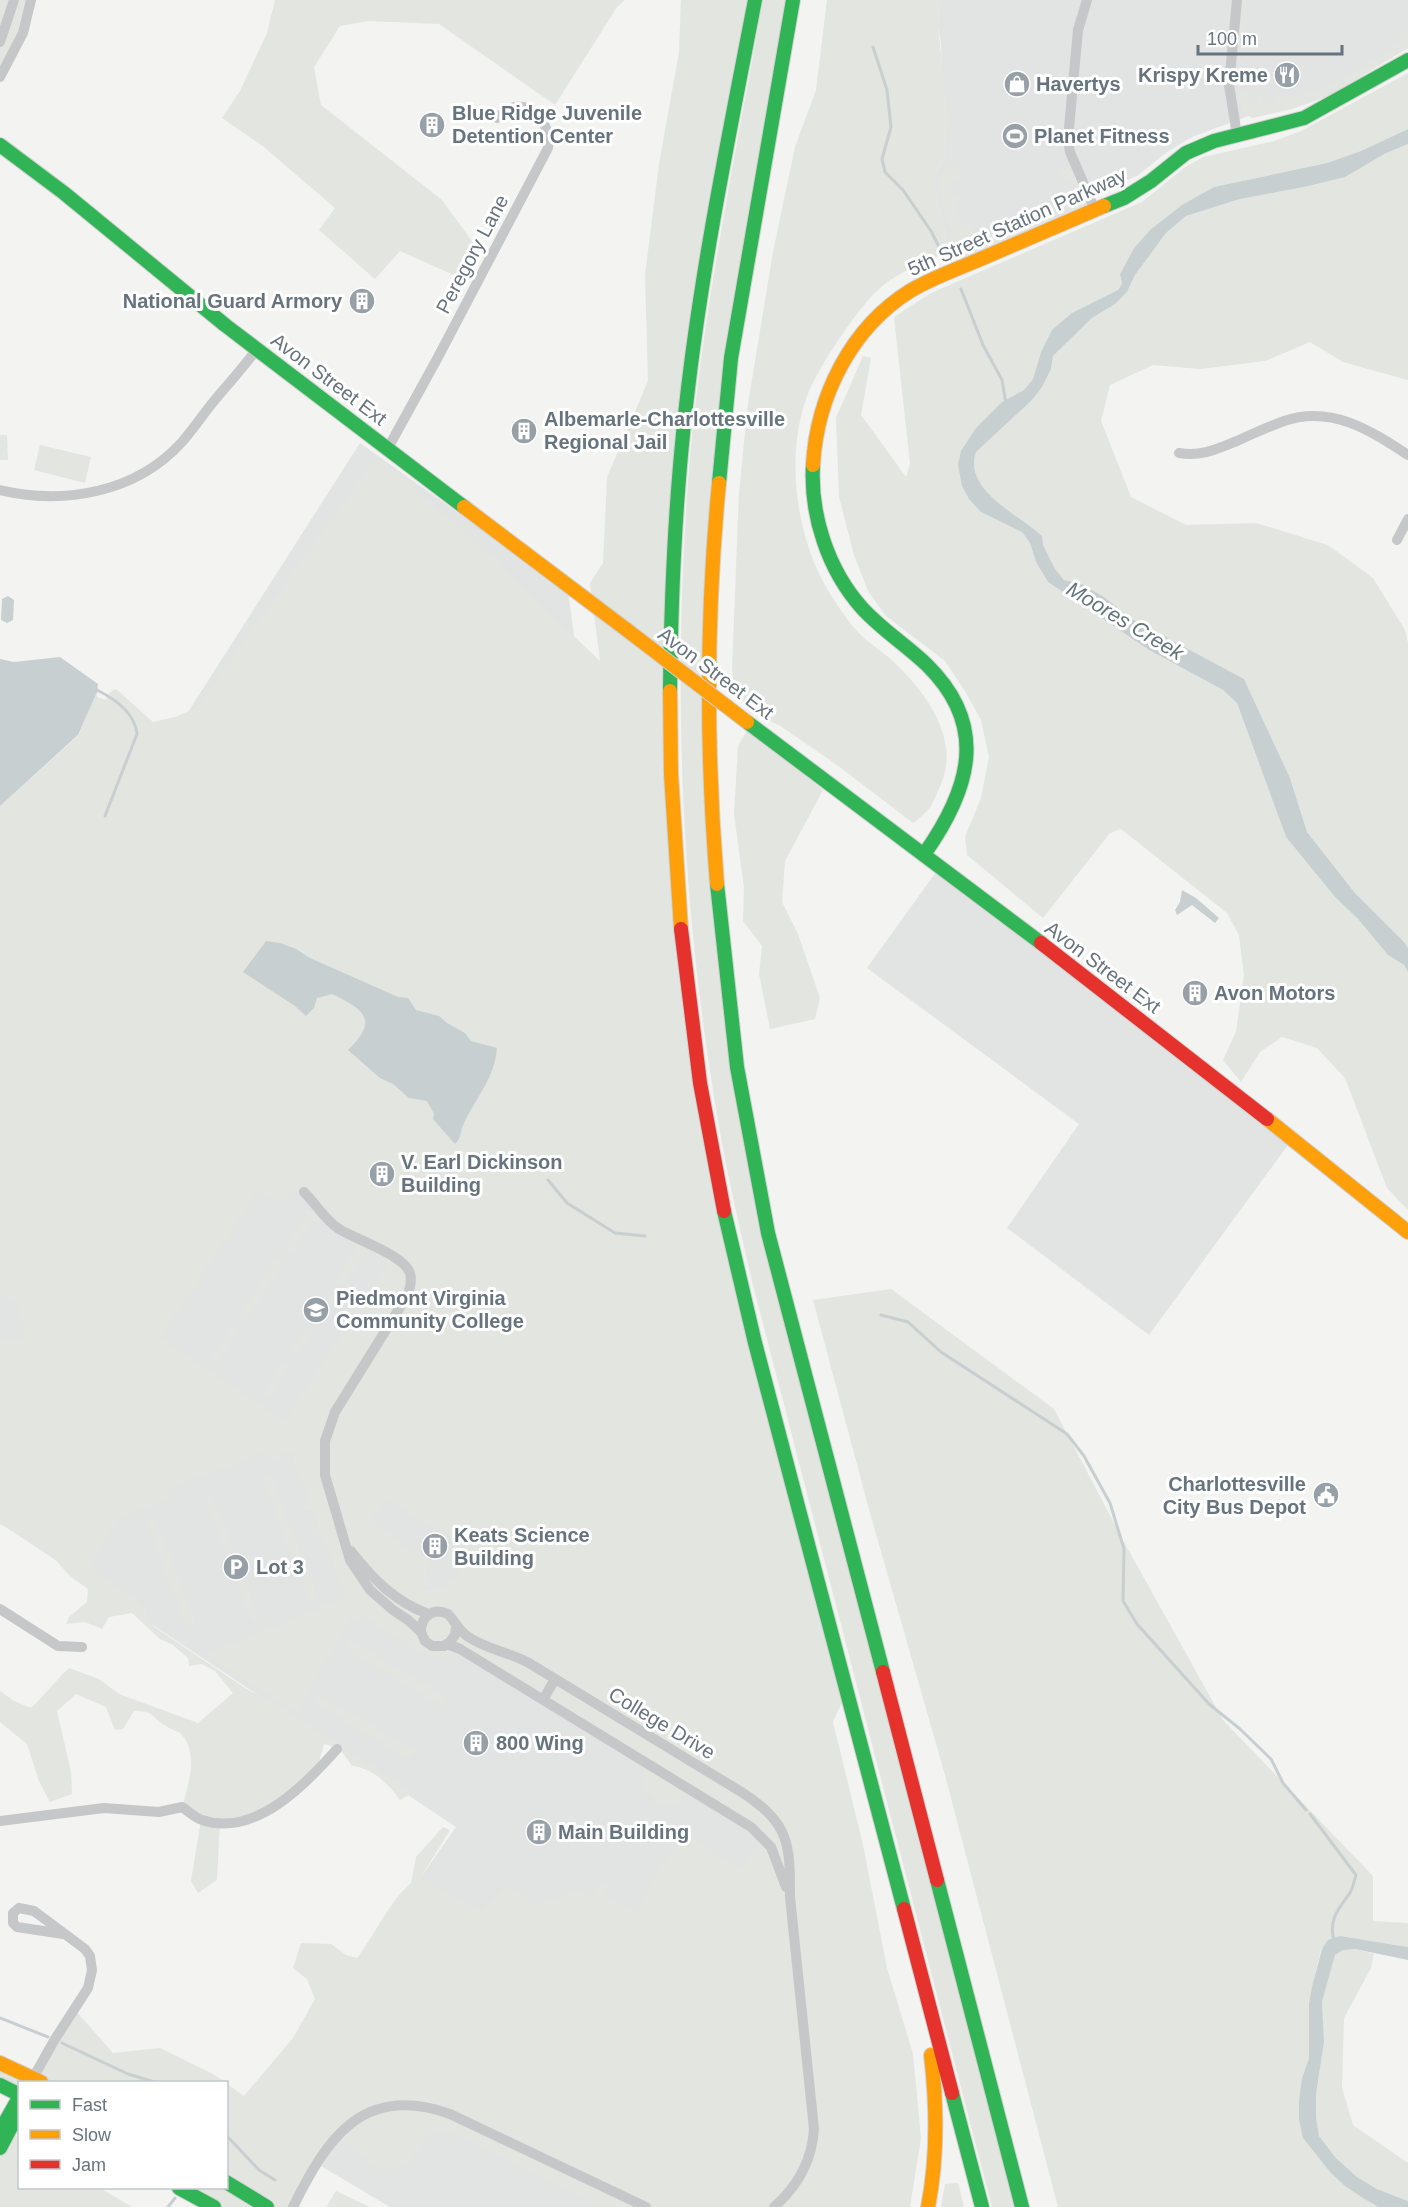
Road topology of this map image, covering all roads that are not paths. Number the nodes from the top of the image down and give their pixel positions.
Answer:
1 (14, 0) edge
2 (31, 0) edge
3 (754, 0) edge
4 (793, 0) edge
5 (1087, 0) edge
6 (1237, 0) edge
7 (0, 42) edge
8 (1408, 60) edge
9 (0, 77) edge
10 (497, 118) dead end
11 (1237, 135) junction
12 (0, 145) edge
13 (1095, 210) junction
14 (257, 349) junction
15 (388, 448) junction
16 (1179, 453) dead end
17 (1408, 455) edge
18 (0, 490) edge
19 (1408, 519) edge
20 (1397, 540) dead end
21 (925, 853) junction
22 (304, 1192) dead end
23 (1408, 1232) edge
24 (347, 1546) junction
25 (0, 1609) edge
26 (428, 1614) junction
27 (456, 1627) junction
28 (421, 1632) junction
29 (447, 1644) junction
30 (82, 1647) dead end
31 (555, 1679) junction
32 (543, 1700) junction
33 (337, 1749) dead end
34 (0, 1821) edge
35 (789, 1897) junction
36 (63, 1934) dead end
37 (927, 1999) junction
38 (0, 2063) edge
39 (34, 2081) edge
40 (0, 2085) edge
41 (18, 2095) edge
42 (18, 2100) edge
43 (18, 2121) edge
44 (0, 2131) edge
45 (0, 2148) edge
46 (228, 2183) edge
47 (182, 2189) edge
48 (214, 2207) edge
49 (267, 2207) edge
50 (293, 2207) edge
51 (646, 2207) edge
52 (774, 2207) edge
53 (928, 2207) edge
54 (982, 2207) edge
55 (1022, 2207) edge

1 - 7 street
2 - 9 street
3 - 37 main road
4 - 55 main road
5 - 13 street
6 - 11 street
8 - 11 main road, 5th Street Station Parkway
10 - 15 street, Peregory Lane
11 - 13 main road, 5th Street Station Parkway
12 - 14 main road, Avon Street Ext
13 - 21 main road, 5th Street Station Parkway
14 - 15 main road, Avon Street Ext
14 - 18 street
15 - 21 main road, Avon Street Ext, bridge
16 - 17 street
19 - 20 street
21 - 23 main road, Avon Street Ext
22 - 24 street, College Drive
24 - 26 street, College Drive
24 - 28 street, College Drive
25 - 30 street
26 - 27 street, College Drive
26 - 28 street
27 - 29 street
27 - 31 street, College Drive
28 - 29 street, College Drive
29 - 32 street, College Drive
31 - 32 street
31 - 35 street, College Drive
32 - 35 street, College Drive
33 - 34 street
35 - 52 street, College Drive
36 - 39 street
37 - 53 main road
37 - 54 main road
38 - 39 main road
40 - 41 main road
42 - 44 main road
43 - 45 main road
46 - 49 main road
47 - 48 main road
50 - 51 street

